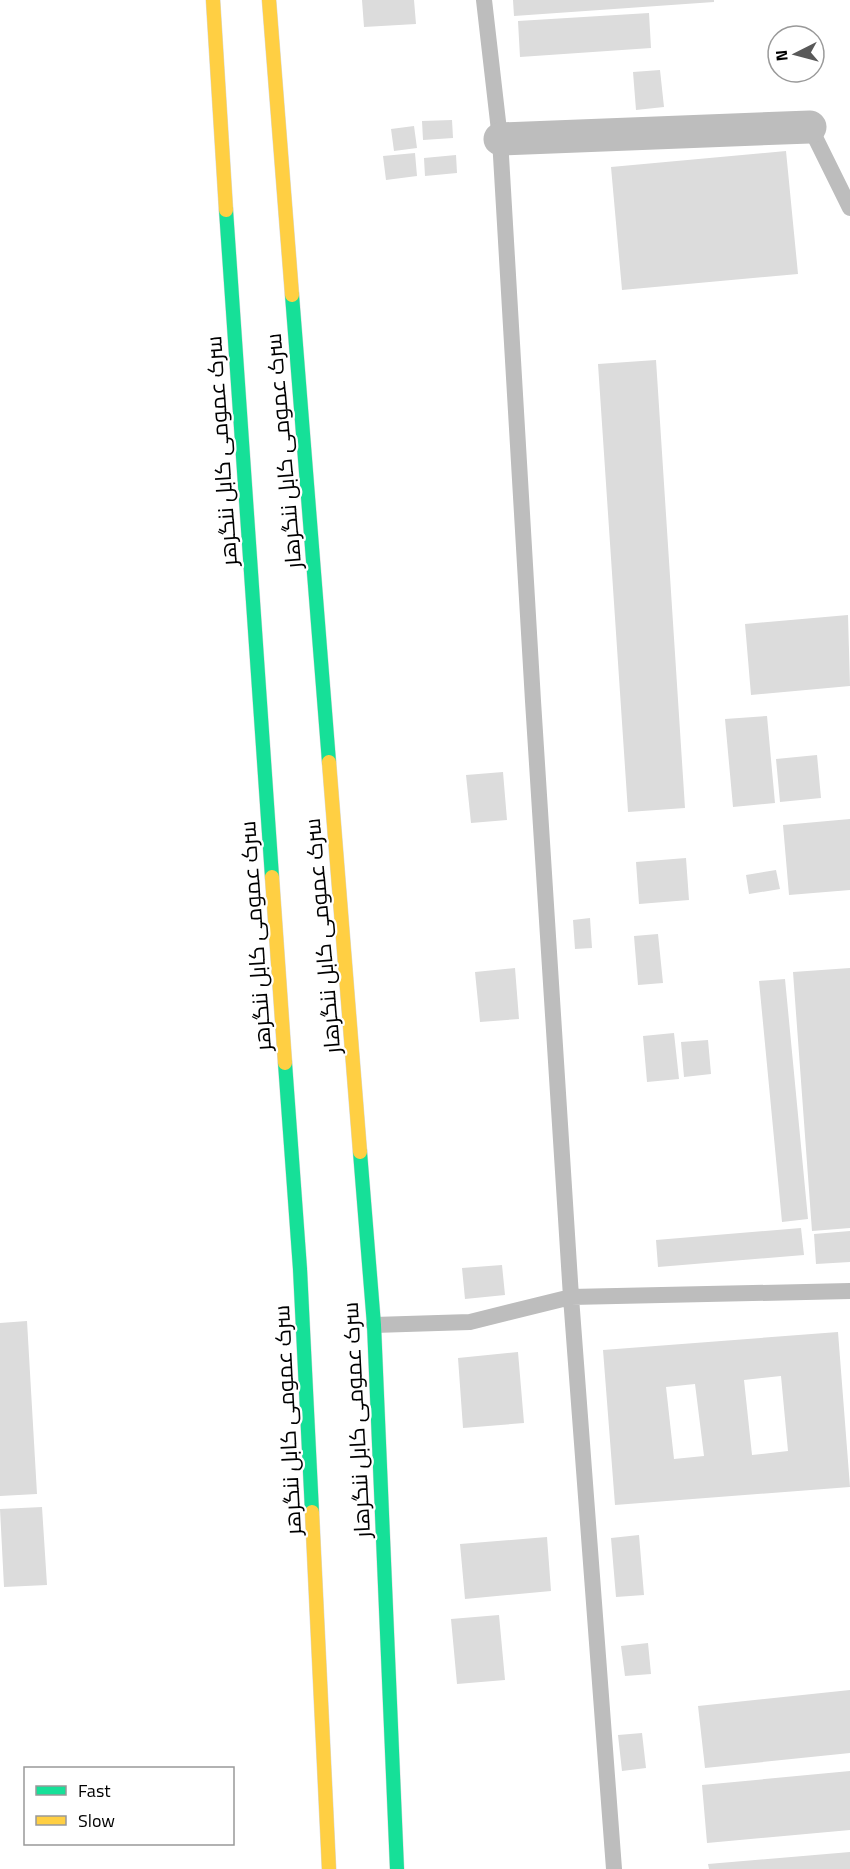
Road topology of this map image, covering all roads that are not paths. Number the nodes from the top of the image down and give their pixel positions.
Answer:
1 (213, 0) edge
2 (269, 0) edge
3 (484, 0) edge
4 (810, 127) joint
5 (500, 139) junction
6 (850, 208) edge
7 (850, 1291) edge
8 (571, 1298) junction
9 (374, 1325) junction
10 (329, 1869) edge
11 (397, 1869) edge
12 (614, 1869) edge

1 - 10 highway, سرک عمومی کابل ننگرهر
2 - 9 highway, سرک عمومی کابل ننگرهار
3 - 5 lane
4 - 5 street
4 - 6 lane
5 - 8 lane
7 - 8 lane
8 - 9 lane
8 - 12 lane
9 - 11 highway, سرک عمومی کابل ننگرهار

